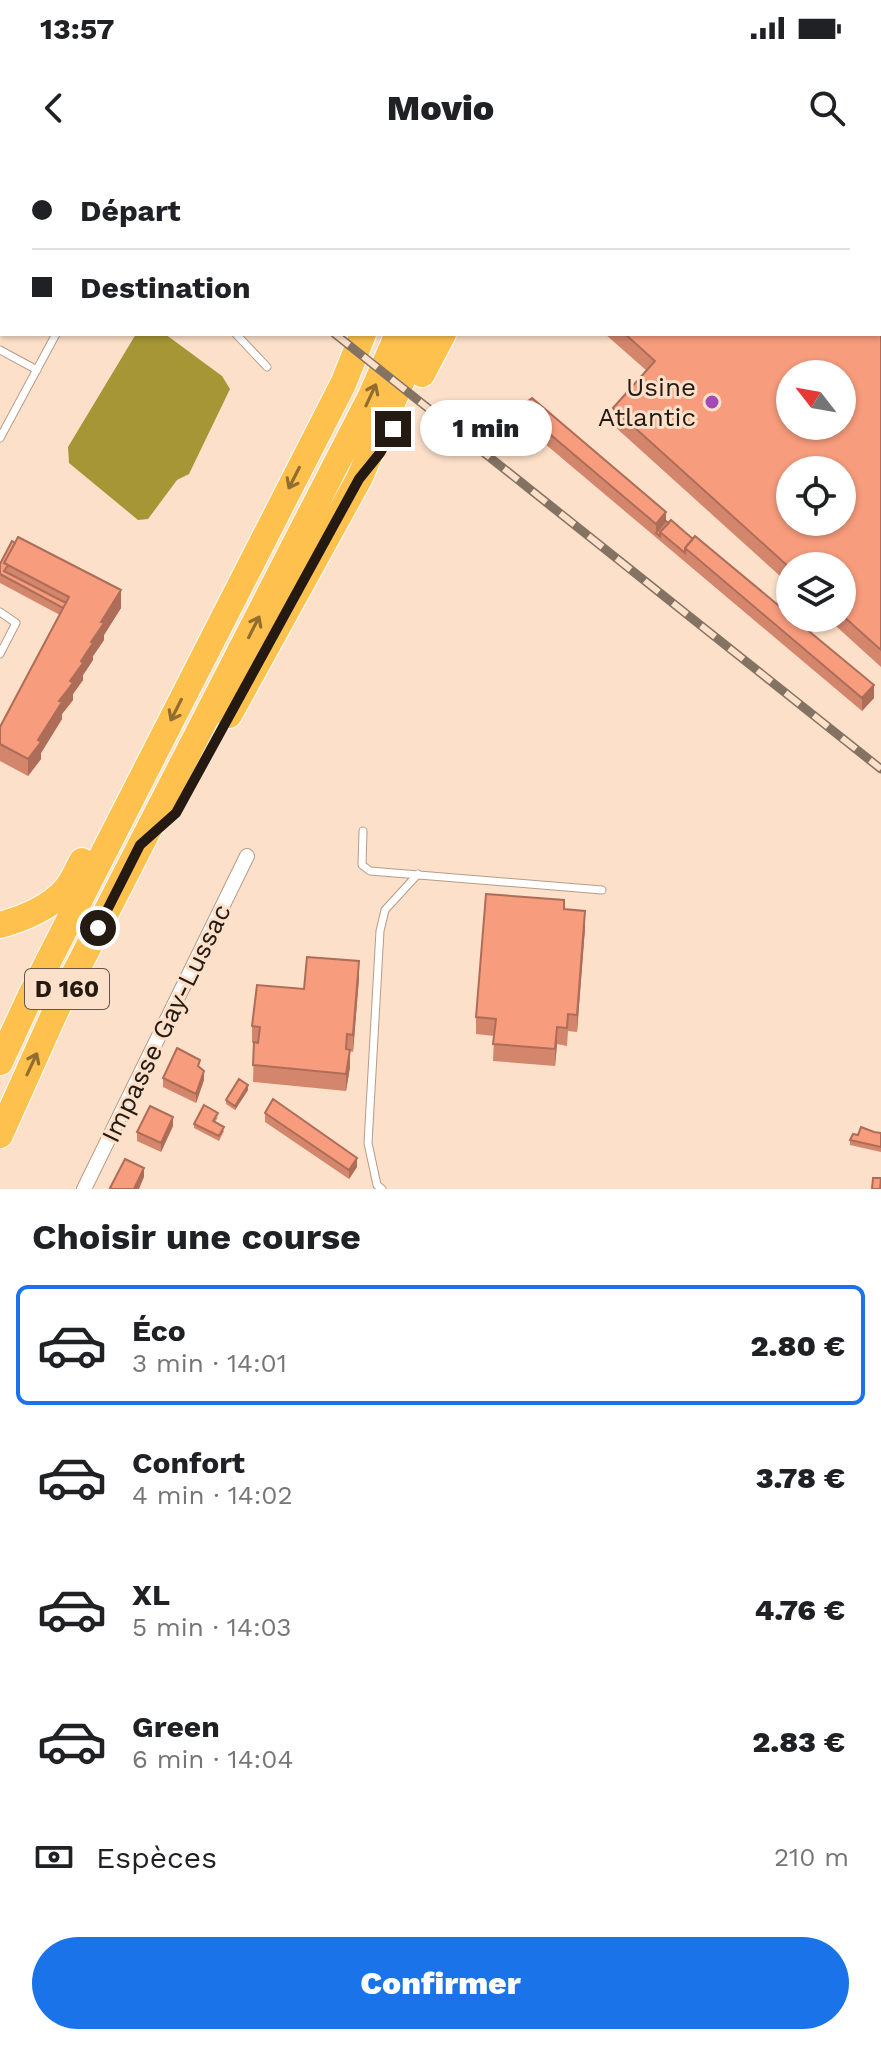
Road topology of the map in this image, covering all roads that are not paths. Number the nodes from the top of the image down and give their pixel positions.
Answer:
1 (55, 336) edge
2 (238, 336) edge
3 (362, 336) edge
4 (397, 336) edge
5 (421, 336) edge
6 (442, 336) edge
7 (0, 350) edge
8 (267, 367) dead end
9 (37, 370) junction
10 (0, 436) edge
11 (359, 479) junction
12 (0, 612) edge
13 (0, 654) edge
14 (122, 817) junction
15 (363, 831) dead end
16 (140, 845) junction
17 (247, 856) dead end
18 (418, 874) junction
19 (602, 890) dead end
20 (0, 925) edge
21 (0, 1062) edge
22 (0, 1135) edge
23 (84, 1189) edge
24 (382, 1189) edge

1 - 9 lane
2 - 8 lane
3 -> 14 highway, D 160
16 -> 4 highway, D 160
5 - 11 highway
6 - 11 highway
7 - 9 lane
9 - 10 lane
11 - 16 highway
12 - 13 lane
14 - 20 highway
14 - 21 highway, D 160
15 - 18 lane
22 -> 16 highway, D 160
17 - 23 street, Impasse Gay-Lussac
18 - 19 lane
18 - 24 lane

